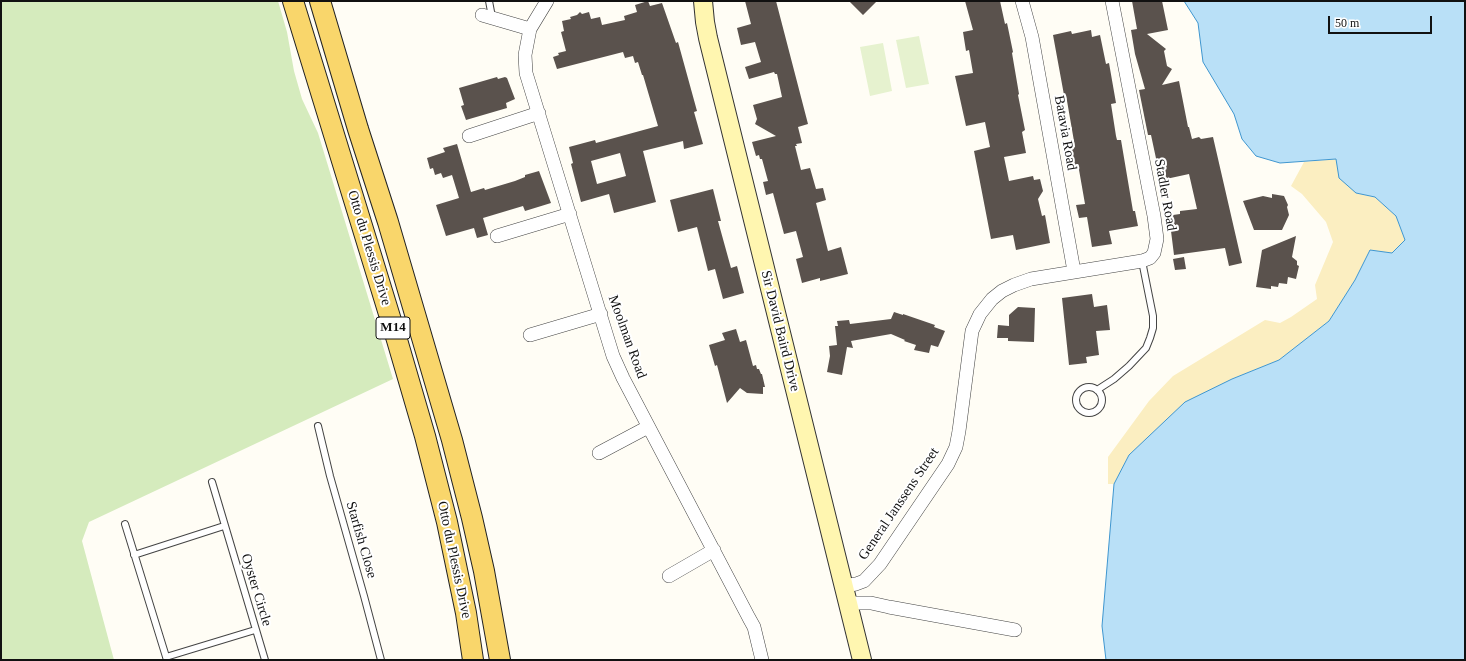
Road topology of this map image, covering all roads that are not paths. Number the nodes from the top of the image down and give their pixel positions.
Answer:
1 (293, 1) edge
2 (320, 1) edge
3 (489, 1) edge
4 (547, 1) edge
5 (703, 1) edge
6 (1022, 1) edge
7 (1112, 1) edge
8 (487, 16) joint
9 (530, 29) junction
10 (539, 114) junction
11 (469, 136) dead end
12 (570, 214) junction
13 (497, 236) dead end
14 (1142, 261) junction
15 (1074, 271) junction
16 (601, 314) junction
17 (421, 333) junction
18 (530, 335) dead end
19 (397, 340) junction
20 (1097, 390) junction
21 (318, 426) dead end
22 (648, 427) junction
23 (598, 453) dead end
24 (212, 482) dead end
25 (125, 524) dead end
26 (224, 526) junction
27 (714, 550) junction
28 (134, 555) junction
29 (669, 576) dead end
30 (846, 594) junction
31 (255, 630) junction
32 (1015, 630) dead end
33 (167, 659) edge
34 (265, 660) edge
35 (381, 660) edge
36 (473, 660) edge
37 (500, 660) edge
38 (762, 660) edge
39 (862, 660) edge

1 - 19 main road, Otto du Plessis Drive / M14
2 - 17 main road, Otto du Plessis Drive / M14
3 - 8 lane
4 - 9 street, Moolman Road
5 - 30 street, Sir David Baird Drive
6 - 15 street, Batavia Road
7 - 14 street, Stadler Road
8 - 9 street
9 - 10 street, Moolman Road
10 - 11 street
10 - 12 street, Moolman Road
12 - 13 street
12 - 16 street, Moolman Road
14 - 15 street, General Janssens Street
14 - 20 lane
15 - 30 street, General Janssens Street
16 - 18 street
16 - 22 street, Moolman Road
17 - 19 main road
17 - 37 main road, Otto du Plessis Drive / M14
19 - 36 main road, Otto du Plessis Drive / M14
20 - 20 lane
21 - 35 lane, Starfish Close
22 - 23 street
22 - 27 street, Moolman Road
24 - 26 lane, Oyster Circle
25 - 28 lane
26 - 28 lane
26 - 31 lane, Oyster Circle
27 - 29 street
27 - 38 street, Moolman Road
28 - 33 lane
30 - 32 street
30 - 39 street, Sir David Baird Drive
31 - 33 lane
31 - 34 lane, Oyster Circle

